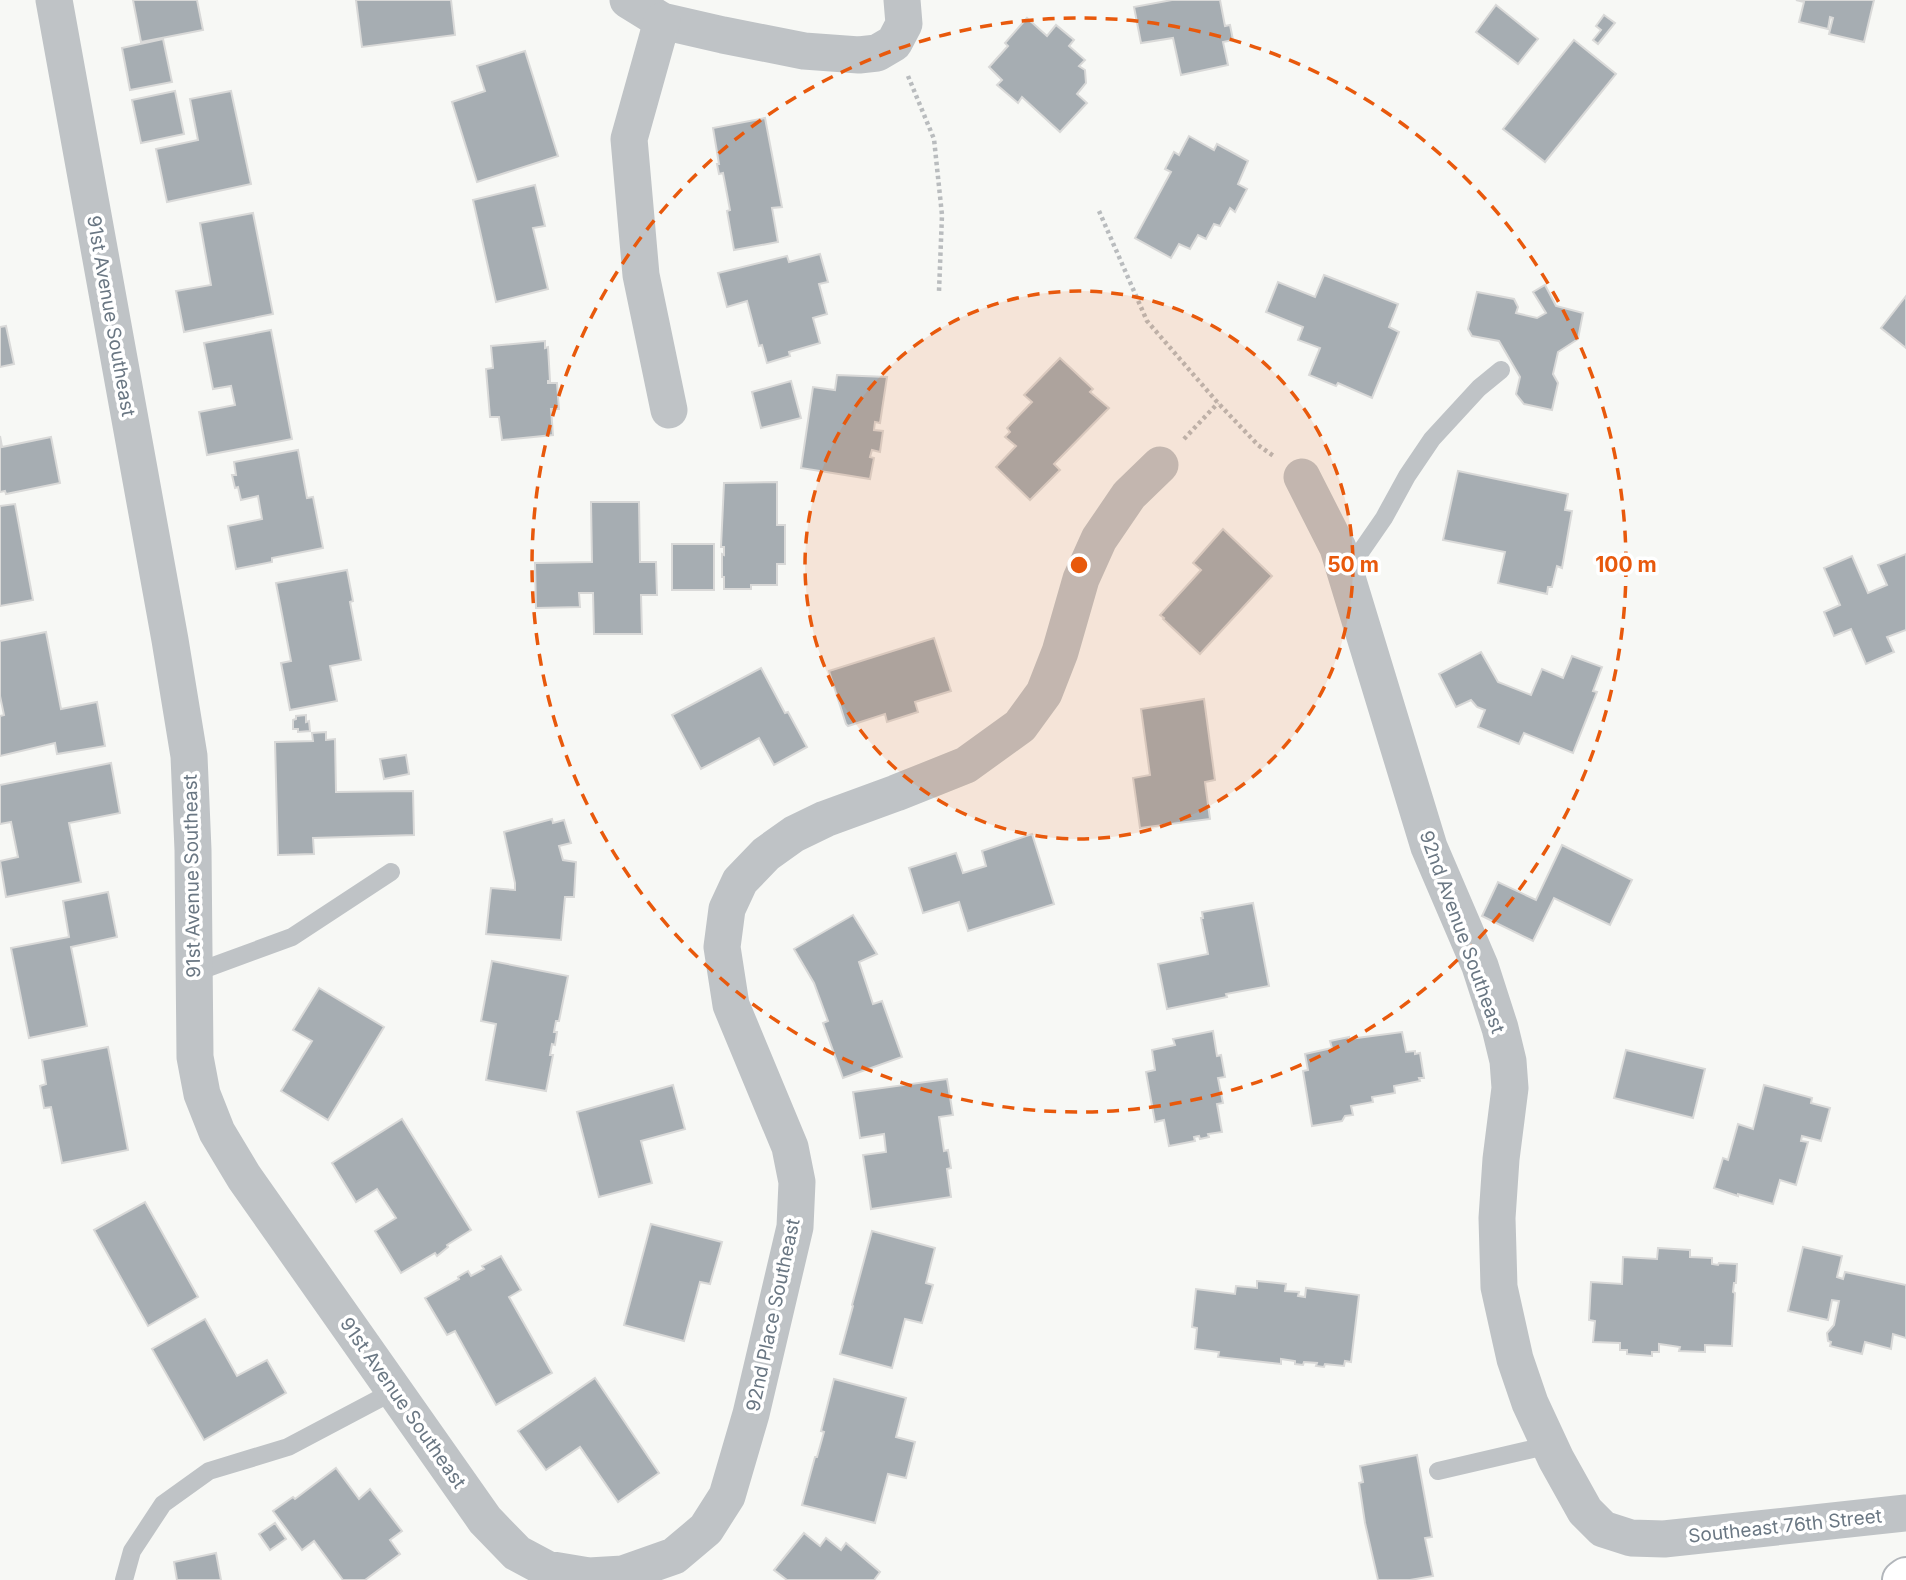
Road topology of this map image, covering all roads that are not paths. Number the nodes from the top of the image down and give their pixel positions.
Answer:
1 (54, 0) edge
2 (628, 0) edge
3 (902, 0) edge
4 (662, 20) junction
5 (1500, 370) dead end
6 (669, 410) dead end
7 (1160, 465) road end
8 (1302, 477) road end
9 (1346, 573) junction
10 (391, 872) dead end
11 (194, 973) junction
12 (394, 1391) junction
13 (1550, 1445) junction
14 (1438, 1471) dead end
15 (1906, 1513) edge
16 (1664, 1539) joint
17 (623, 1574) joint
18 (124, 1580) edge

1 - 11 street, 91st Avenue Southeast
2 - 4 street
3 - 4 street
4 - 6 street
5 - 9 lane
7 - 17 street, 92nd Place Southeast
8 - 9 street, 92nd Avenue Southeast
9 - 13 street, 92nd Avenue Southeast
10 - 11 lane
11 - 12 street, 91st Avenue Southeast
12 - 17 street, 91st Avenue Southeast
12 - 18 lane
13 - 14 lane
13 - 16 street, 92nd Avenue Southeast
15 - 16 street, Southeast 76th Street

